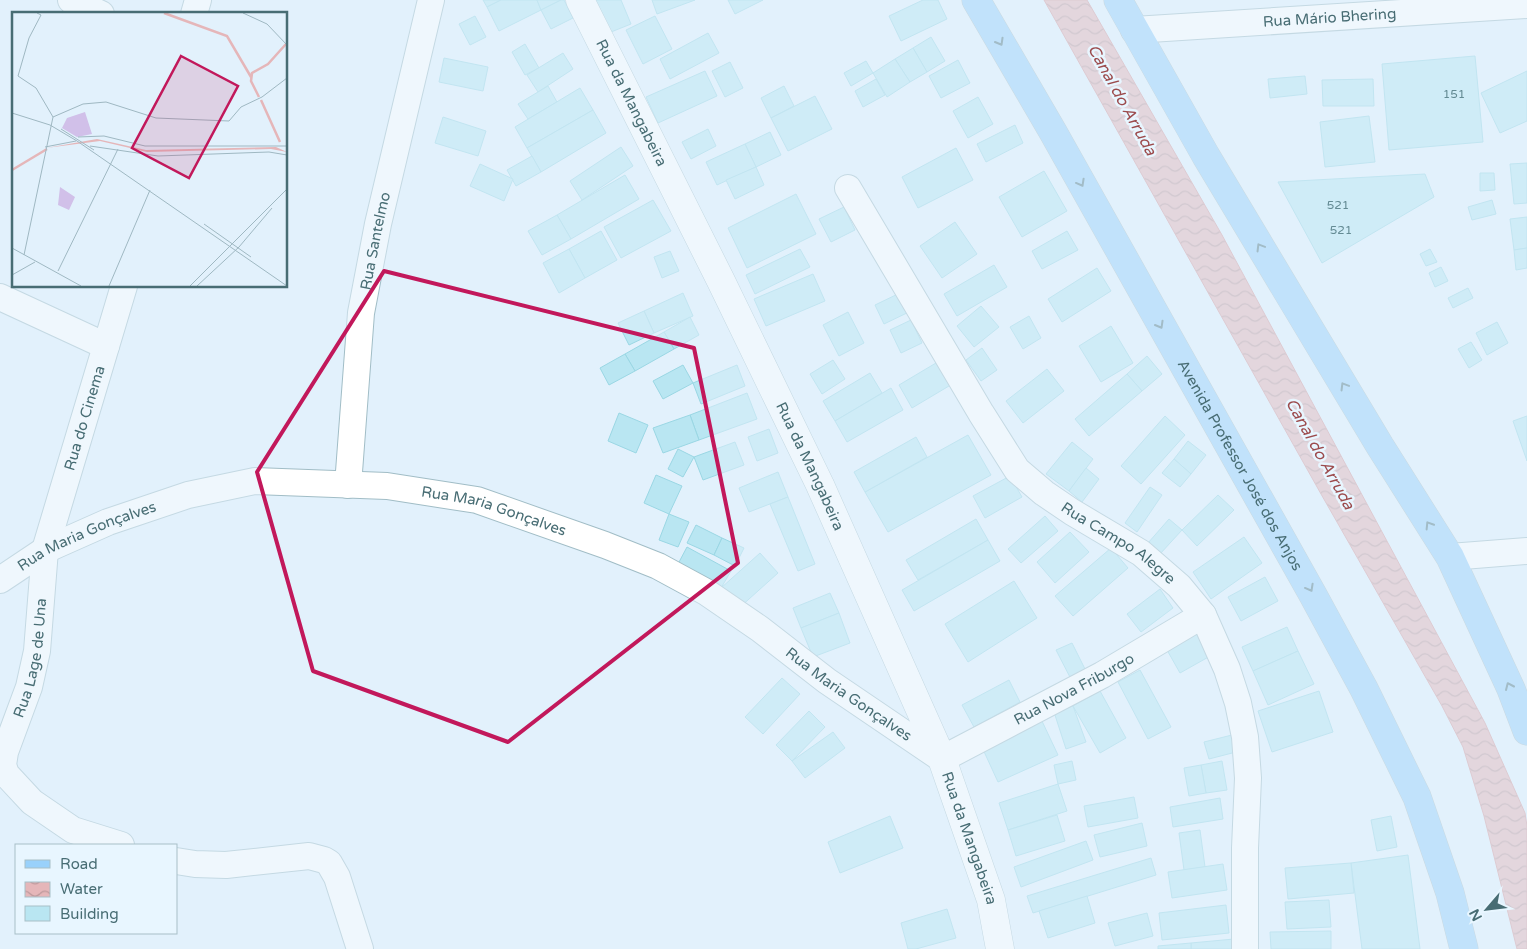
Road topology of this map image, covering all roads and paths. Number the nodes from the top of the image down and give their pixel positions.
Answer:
1 (71, 0) edge
2 (431, 0) edge
3 (580, 0) edge
4 (976, 0) edge
5 (1118, 0) edge
6 (1527, 5) edge
7 (1336, 9) edge
8 (98, 12) edge
9 (1134, 30) junction
10 (848, 188) dead end
11 (123, 288) edge
12 (0, 297) edge
13 (106, 346) junction
14 (348, 485) junction
15 (45, 550) junction
16 (1527, 551) edge
17 (1450, 557) junction
18 (0, 580) edge
19 (1202, 615) junction
20 (1527, 731) edge
21 (942, 759) junction
22 (118, 844) edge
23 (178, 861) edge
24 (360, 949) edge
25 (1000, 949) edge
26 (1245, 949) edge
27 (1464, 949) edge

1 - 8 street
2 - 14 street, Rua Santelmo
3 - 21 street, Rua da Mangabeira
4 -> 27 main road, Avenida Professor José dos Anjos
5 - 9 main road
6 - 7 street, Rua Mário Bhering
7 - 9 street, Rua Mário Bhering
17 -> 9 main road
10 - 19 street, Rua Campo Alegre
11 - 13 street, Rua do Cinema
12 - 13 street
13 - 15 street, Rua do Cinema
14 - 15 street, Rua Maria Gonçalves
14 - 21 street, Rua Maria Gonçalves
15 - 18 street, Rua Maria Gonçalves
15 - 22 street, Rua Lage de Una
16 - 17 street
20 -> 17 main road
19 - 21 street, Rua Nova Friburgo
19 - 26 street, Rua Campo Alegre
21 - 25 street, Rua da Mangabeira
23 - 24 street

